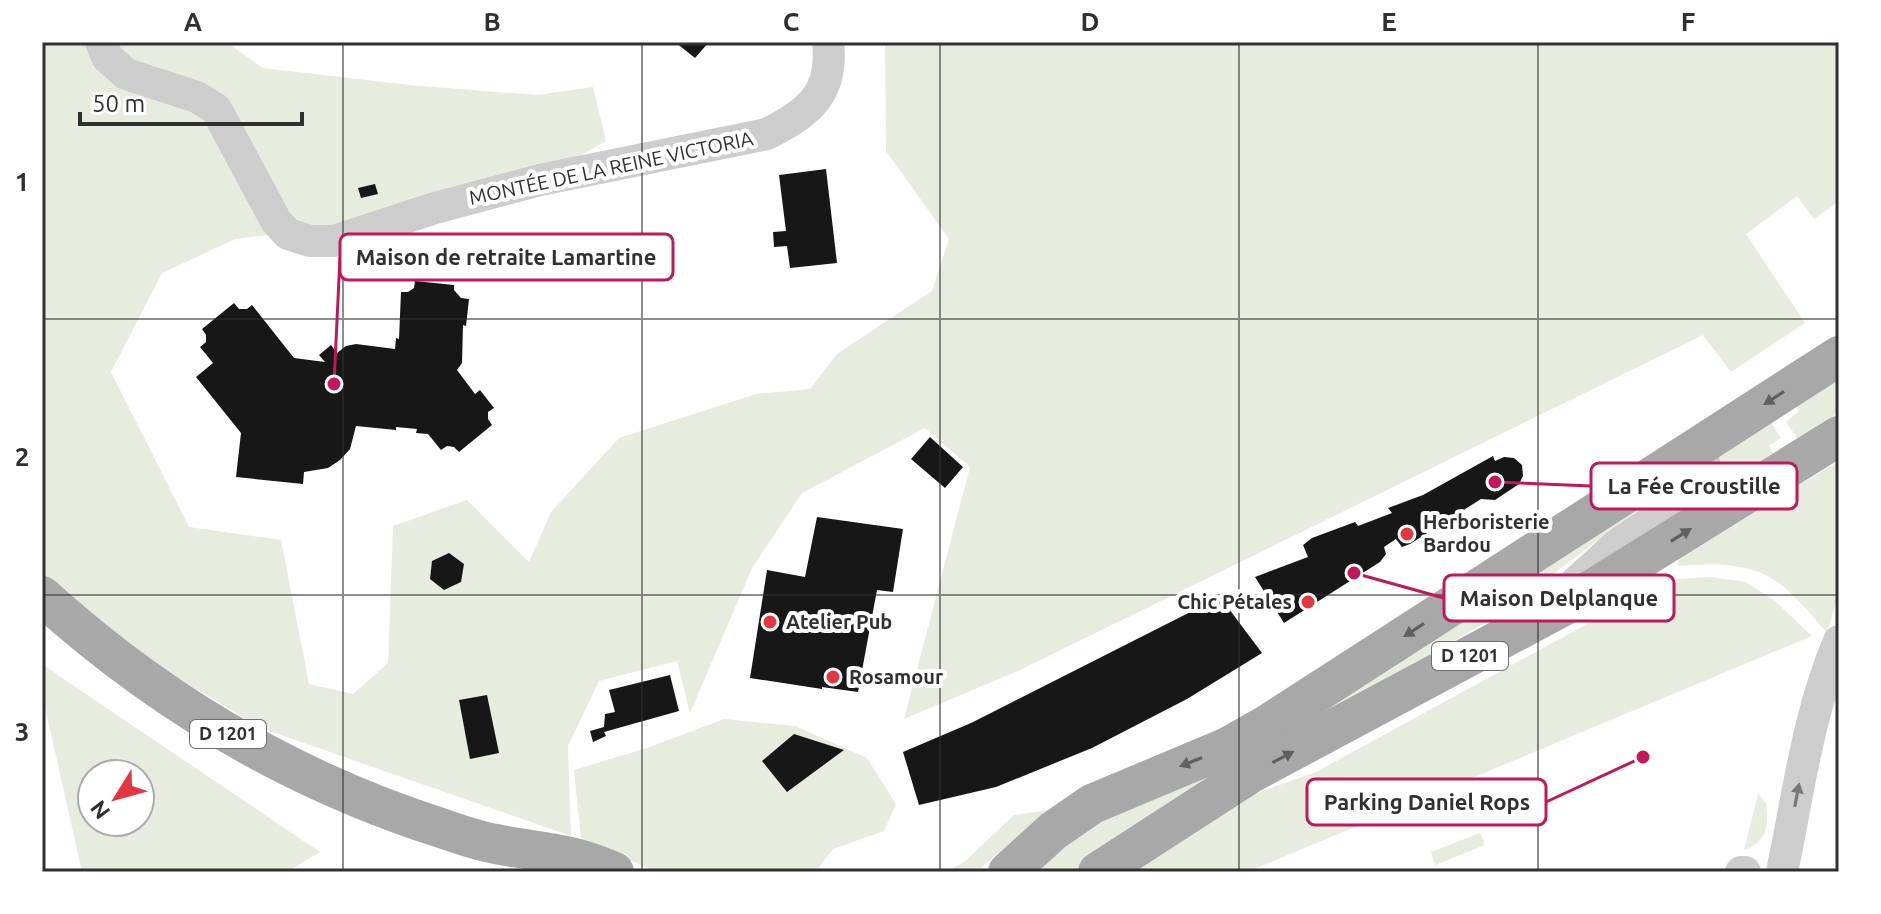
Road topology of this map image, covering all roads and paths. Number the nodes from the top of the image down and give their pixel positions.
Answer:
1 (101, 42) edge
2 (828, 42) edge
3 (1839, 356) edge
4 (1839, 436) edge
5 (1701, 446) junction
6 (42, 596) edge
7 (1541, 618) junction
8 (1839, 641) edge
9 (495, 844) junction
10 (550, 872) edge
11 (614, 872) edge
12 (1008, 872) edge
13 (1098, 872) edge
14 (1782, 872) edge

1 - 2 street, MONTÉE DE LA REINE VICTORIA
3 -> 5 main road, D 1201
7 -> 4 main road, D 1201
5 - 7 street
5 -> 12 main road, D 1201
6 - 9 main road, D 1201
13 -> 7 main road, D 1201
14 -> 8 street
9 - 10 main road, D 1201
9 - 11 main road, D 1201

